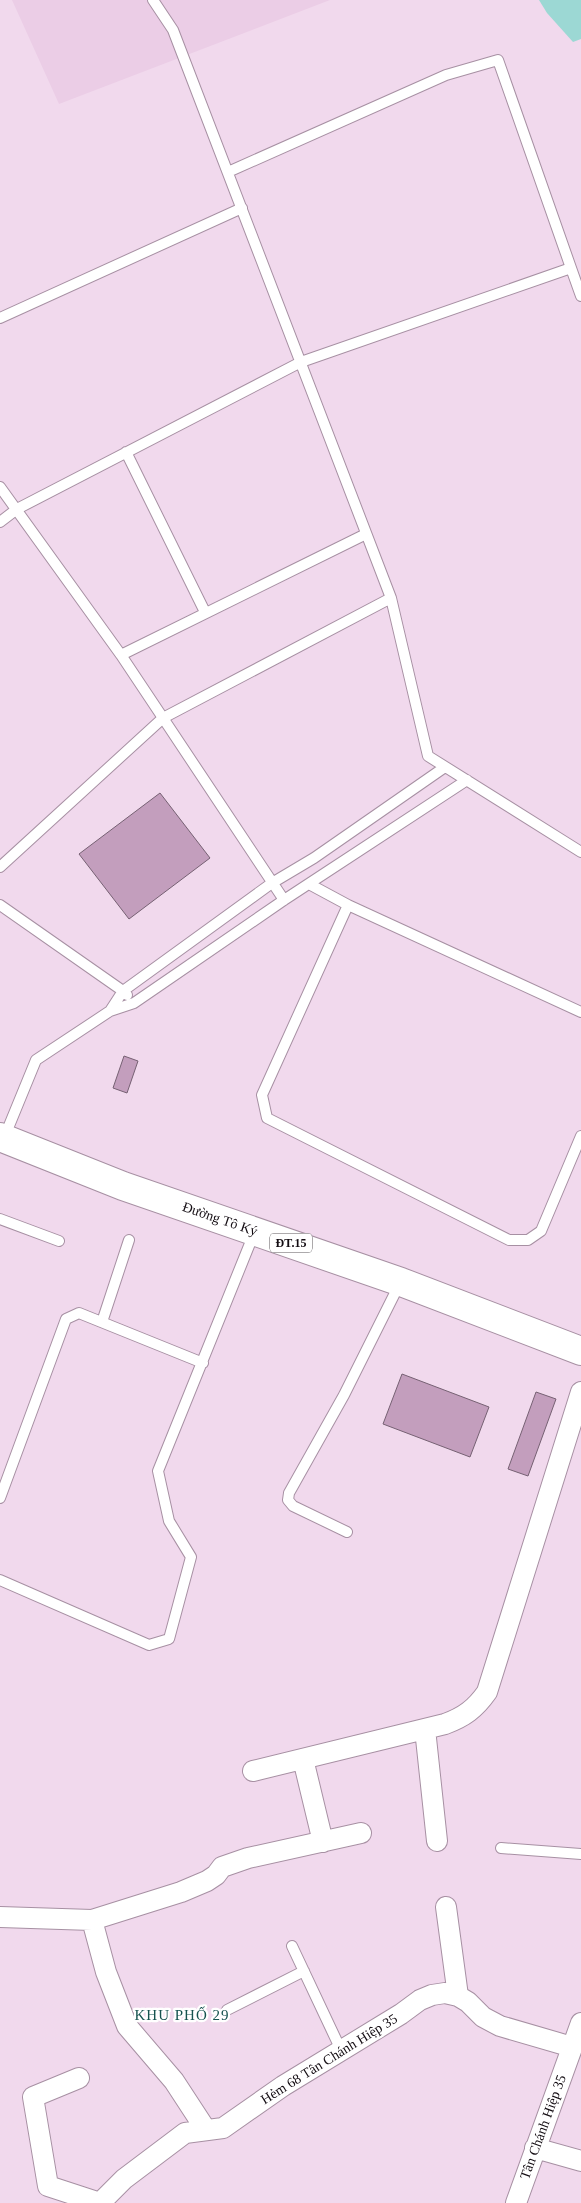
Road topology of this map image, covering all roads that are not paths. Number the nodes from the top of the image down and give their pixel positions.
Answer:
1 (153, 0) edge
2 (228, 172) junction
3 (242, 208) junction
4 (571, 268) junction
5 (581, 296) edge
6 (0, 318) edge
7 (301, 362) junction
8 (126, 452) junction
9 (0, 487) edge
10 (17, 509) junction
11 (0, 522) edge
12 (366, 534) junction
13 (391, 598) junction
14 (205, 612) junction
15 (121, 655) junction
16 (162, 718) junction
17 (445, 767) junction
18 (467, 780) junction
19 (581, 852) edge
20 (0, 867) edge
21 (272, 883) junction
22 (309, 884) junction
23 (284, 900) junction
24 (0, 904) edge
25 (348, 905) junction
26 (124, 991) junction
27 (134, 1003) junction
28 (110, 1011) junction
29 (581, 1012) edge
30 (581, 1136) edge
31 (2, 1138) edge
32 (0, 1219) edge
33 (255, 1230) junction
34 (129, 1240) dead end
35 (59, 1241) dead end
36 (401, 1282) junction
37 (102, 1322) junction
38 (581, 1351) edge
39 (203, 1363) junction
40 (581, 1392) edge
41 (0, 1498) edge
42 (347, 1532) dead end
43 (0, 1580) edge
44 (425, 1729) junction
45 (303, 1759) junction
46 (253, 1771) dead end
47 (361, 1833) dead end
48 (437, 1841) dead end
49 (323, 1842) junction
50 (501, 1848) dead end
51 (581, 1854) edge
52 (446, 1907) dead end
53 (0, 1916) edge
54 (92, 1920) junction
55 (292, 1946) dead end
56 (304, 1971) junction
57 (458, 1996) junction
58 (227, 2010) dead end
59 (581, 2023) edge
60 (572, 2047) junction
61 (341, 2050) junction
62 (79, 2078) dead end
63 (206, 2130) junction
64 (535, 2148) junction
65 (581, 2162) edge
66 (100, 2203) edge
67 (516, 2203) edge

1 - 2 lane
2 - 3 lane
2 - 4 lane
3 - 6 lane
3 - 7 lane
4 - 5 lane
4 - 7 lane
7 - 8 lane
7 - 12 lane
8 - 10 lane
8 - 14 lane
9 - 10 lane
10 - 11 lane
10 - 15 lane
12 - 13 lane
12 - 14 lane
13 - 16 lane
13 - 17 lane
14 - 15 lane
15 - 16 lane
16 - 20 lane
16 - 21 lane
17 - 18 lane
17 - 21 lane
18 - 19 lane
18 - 22 lane
21 - 23 lane
21 - 26 lane
22 - 23 lane
22 - 25 lane
23 - 27 lane
24 - 26 lane
25 - 29 lane
25 - 30 lane
26 - 27 lane
26 - 28 lane
27 - 28 lane
28 - 31 lane
31 - 33 main road, Đường Tô Ký / ĐT.15
32 - 35 lane
33 - 36 main road, Đường Tô Ký / ĐT.15
33 - 39 lane
34 - 37 lane
36 - 38 main road, Đường Tô Ký / ĐT.15
36 - 42 lane
37 - 39 lane
37 - 41 lane
39 - 43 lane
40 - 44 street
44 - 45 street
44 - 48 street
45 - 46 street
45 - 49 street
47 - 49 street
49 - 54 street
50 - 51 lane
52 - 57 street
53 - 54 street
54 - 63 street
55 - 56 lane
56 - 58 lane
56 - 61 lane
57 - 60 street
57 - 61 street, Hẻm 68 Tân Chánh Hiệp 35
59 - 60 street, Tân Chánh Hiệp 35
60 - 64 street, Tân Chánh Hiệp 35
61 - 63 street, Hẻm 68 Tân Chánh Hiệp 35
62 - 66 street
63 - 66 street, Hẻm 68 Tân Chánh Hiệp 35
64 - 65 street
64 - 67 street, Tân Chánh Hiệp 35

